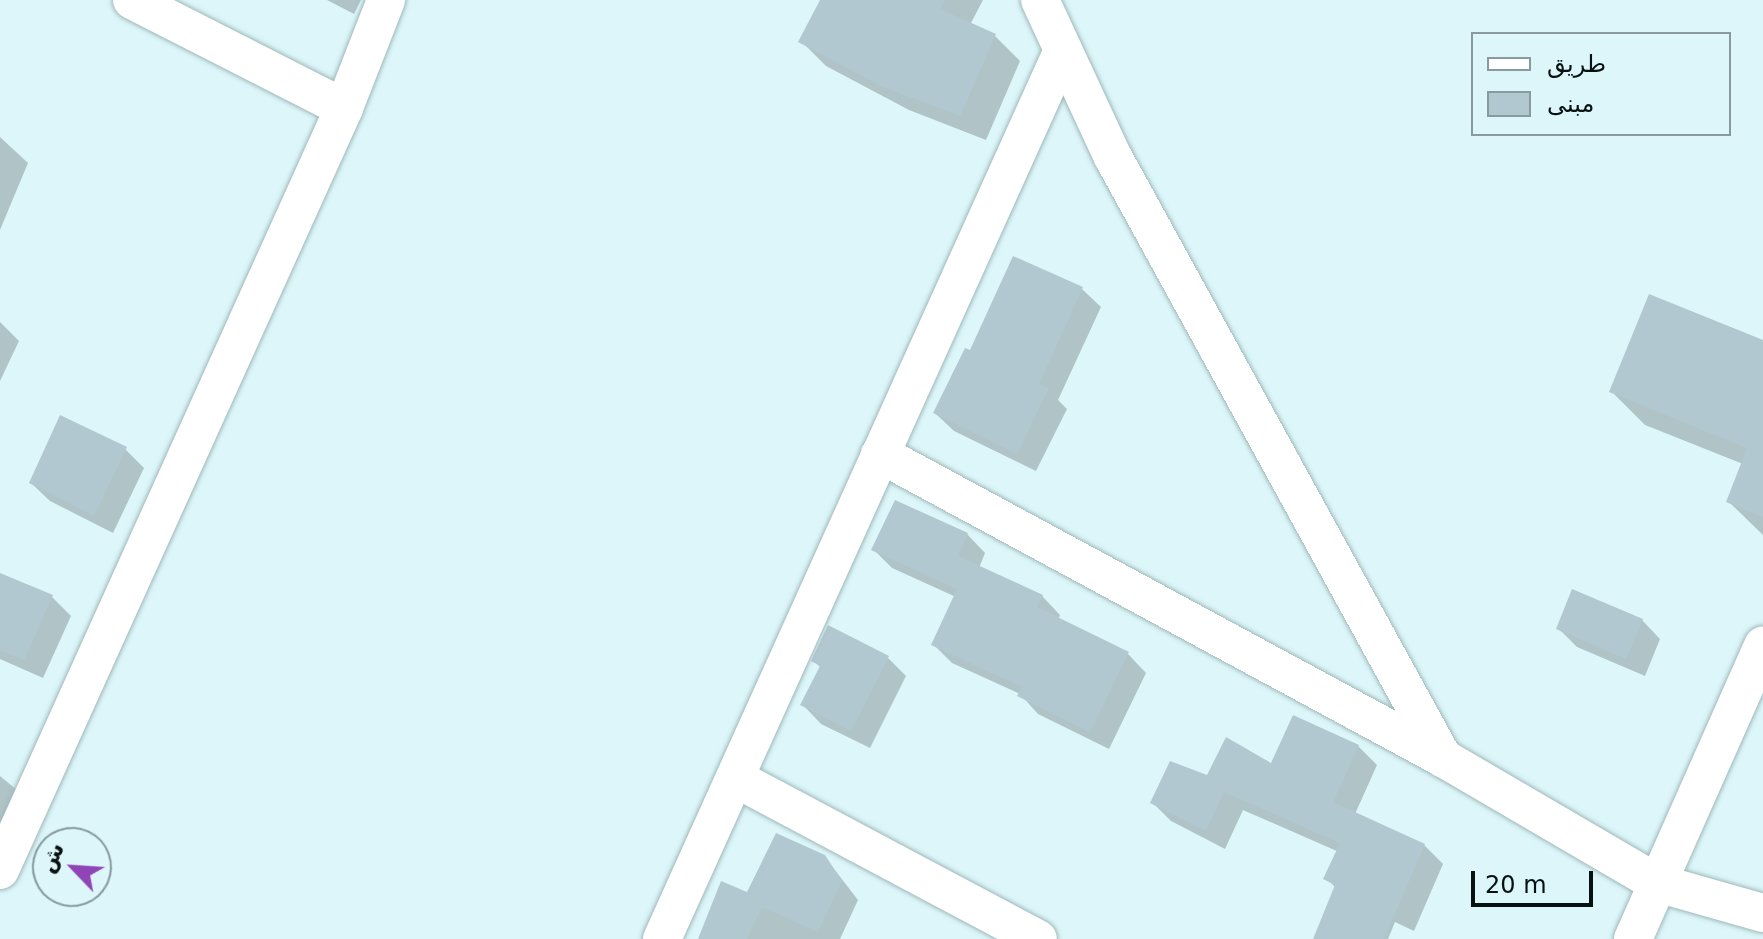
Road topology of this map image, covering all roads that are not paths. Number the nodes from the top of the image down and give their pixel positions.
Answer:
1 (132, 0) edge
2 (386, 0) edge
3 (1040, 0) edge
4 (1063, 50) junction
5 (344, 108) junction
6 (880, 454) junction
7 (1763, 645) edge
8 (1443, 758) junction
9 (735, 778) junction
10 (0, 870) edge
11 (1657, 883) junction
12 (1763, 913) edge
13 (662, 939) edge
14 (1038, 939) edge
15 (1633, 939) edge

1 - 5 street
2 - 5 street
3 - 4 street
4 - 6 street
4 - 8 street
5 - 10 street
6 - 8 street
6 - 9 street
7 - 11 street
8 - 11 street
9 - 13 street
9 - 14 street
11 - 12 street
11 - 15 street

